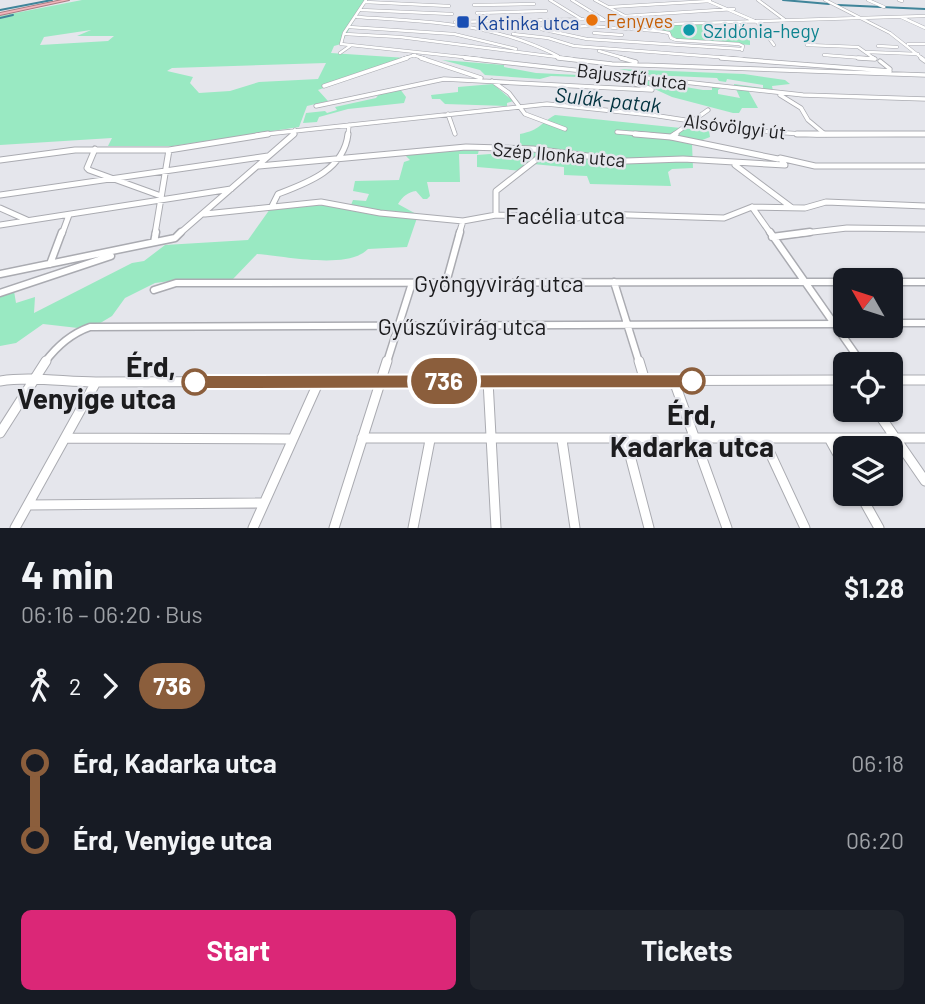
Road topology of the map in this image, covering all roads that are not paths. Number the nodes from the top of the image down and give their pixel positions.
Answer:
1 (58, 0) edge
2 (69, 0) edge
3 (448, 0) edge
4 (472, 0) edge
5 (499, 0) edge
6 (528, 0) edge
7 (550, 0) edge
8 (572, 0) edge
9 (660, 0) edge
10 (758, 0) edge
11 (825, 0) edge
12 (868, 0) edge
13 (598, 1) edge
14 (708, 1) edge
15 (366, 2) edge
16 (534, 4) junction
17 (474, 5) junction
18 (501, 5) junction
19 (449, 6) junction
20 (724, 6) junction
21 (884, 6) dead end
22 (610, 7) junction
23 (734, 9) junction
24 (361, 10) junction
25 (546, 10) junction
26 (0, 13) edge
27 (477, 13) junction
28 (452, 14) junction
29 (635, 15) junction
30 (624, 16) junction
31 (357, 17) junction
32 (900, 17) junction
33 (864, 18) junction
34 (925, 18) edge
35 (556, 19) junction
36 (581, 19) junction
37 (604, 19) junction
38 (785, 20) junction
39 (418, 21) junction
40 (756, 21) junction
41 (455, 22) junction
42 (479, 22) junction
43 (634, 22) junction
44 (736, 22) junction
45 (599, 26) junction
46 (349, 27) junction
47 (537, 28) junction
48 (412, 29) junction
49 (626, 29) junction
50 (925, 29) edge
51 (500, 30) junction
52 (658, 30) junction
53 (650, 31) junction
54 (594, 33) junction
55 (747, 33) dead end
56 (345, 34) junction
57 (513, 34) junction
58 (622, 35) junction
59 (587, 39) junction
60 (622, 42) junction
61 (908, 44) junction
62 (925, 44) edge
63 (652, 45) junction
64 (774, 45) dead end
65 (349, 46) junction
66 (807, 46) dead end
67 (878, 46) dead end
68 (588, 47) junction
69 (889, 47) junction
70 (897, 47) dead end
71 (370, 48) junction
72 (489, 49) junction
73 (742, 49) junction
74 (625, 51) junction
75 (366, 52) dead end
76 (422, 52) junction
77 (867, 52) junction
78 (340, 53) dead end
79 (524, 53) junction
80 (898, 53) junction
81 (444, 54) junction
82 (918, 54) junction
83 (413, 55) junction
84 (824, 55) dead end
85 (558, 56) junction
86 (737, 57) junction
87 (589, 61) junction
88 (880, 61) dead end
89 (915, 62) dead end
90 (925, 62) edge
91 (646, 65) junction
92 (891, 71) junction
93 (608, 73) junction
94 (925, 75) edge
95 (491, 81) junction
96 (324, 86) dead end
97 (775, 92) junction
98 (925, 99) edge
99 (316, 106) dead end
100 (520, 107) junction
101 (708, 110) dead end
102 (448, 114) junction
103 (695, 122) junction
104 (349, 125) junction
105 (565, 129) dead end
106 (295, 130) junction
107 (617, 132) dead end
108 (455, 134) dead end
109 (925, 134) edge
110 (827, 136) junction
111 (671, 137) junction
112 (95, 149) junction
113 (170, 150) junction
114 (547, 151) junction
115 (270, 156) junction
116 (778, 159) junction
117 (0, 160) edge
118 (340, 160) junction
119 (734, 164) junction
120 (259, 166) junction
121 (925, 166) edge
122 (166, 171) junction
123 (111, 179) junction
124 (233, 189) junction
125 (0, 195) edge
126 (160, 198) junction
127 (272, 206) junction
128 (925, 206) edge
129 (752, 207) junction
130 (0, 208) edge
131 (793, 208) junction
132 (205, 214) junction
133 (69, 215) junction
134 (496, 215) junction
135 (28, 220) junction
136 (463, 221) junction
137 (0, 225) edge
138 (925, 229) edge
139 (772, 237) junction
140 (154, 242) junction
141 (118, 251) junction
142 (50, 264) junction
143 (0, 274) edge
144 (614, 282) junction
145 (805, 282) junction
146 (833, 282) edge
147 (903, 282) edge
148 (925, 282) edge
149 (412, 283) junction
150 (446, 283) junction
151 (154, 290) dead end
152 (0, 293) edge
153 (833, 323) edge
154 (903, 323) edge
155 (925, 323) edge
156 (833, 324) edge
157 (398, 326) junction
158 (628, 326) junction
159 (645, 380) junction
160 (833, 380) edge
161 (903, 380) edge
162 (925, 380) edge
163 (0, 381) edge
164 (488, 381) junction
165 (674, 381) junction
166 (33, 382) junction
167 (96, 382) junction
168 (319, 382) junction
169 (382, 382) junction
170 (0, 433) edge
171 (66, 438) junction
172 (362, 438) junction
173 (829, 438) junction
174 (833, 438) edge
175 (903, 438) edge
176 (925, 438) edge
177 (293, 439) junction
178 (694, 439) junction
179 (430, 440) junction
180 (492, 440) junction
181 (562, 440) junction
182 (626, 440) junction
183 (764, 440) junction
184 (833, 445) edge
185 (903, 449) edge
186 (925, 481) edge
187 (264, 503) junction
188 (28, 505) junction
189 (867, 506) edge
190 (15, 528) edge
191 (253, 528) edge
192 (334, 528) edge
193 (412, 528) edge
194 (496, 528) edge
195 (575, 528) edge
196 (649, 528) edge
197 (727, 528) edge
198 (805, 528) edge
199 (880, 528) edge

1 - 26 highway
2 - 26 highway
3 - 19 street
4 - 17 street
5 - 18 street
6 - 16 street
7 - 36 street
8 - 37 street
9 - 13 street
10 - 38 street
11 - 33 street
12 - 21 street
13 - 22 street
14 - 20 street
14 - 22 street
15 - 19 street
15 - 24 street
16 - 18 street
16 - 25 street
17 - 18 street
17 - 27 street
19 - 28 street
20 - 23 street
20 - 29 street
22 - 30 street
23 - 29 street
23 - 40 street
24 - 28 street
24 - 31 street
25 - 27 street
25 - 35 street
27 - 42 street
28 - 41 street
29 - 30 street
30 - 43 street
31 - 39 street
31 - 46 street
32 - 33 street
32 - 34 street
32 - 50 street
33 - 38 street
33 - 61 street
35 - 36 street
35 - 42 street
36 - 37 street
37 - 43 street
38 - 40 street
39 - 41 street
39 - 48 street
40 - 44 street
40 - 64 street
41 - 42 street
41 - 51 street
43 - 44 street
43 - 52 street
44 - 55 street
45 - 47 street
45 - 49 street
45 - 54 street
46 - 48 street
46 - 56 street
47 - 51 street
47 - 59 street
48 - 79 street
49 - 53 street
49 - 58 street
51 - 57 street
52 - 53 street
52 - 73 street
53 - 63 street
54 - 58 street
54 - 59 street
56 - 65 street, Bajuszfű utca
56 - 72 street
57 - 68 street
57 - 85 street
58 - 60 street
59 - 60 street
60 - 63 street
60 - 74 street
61 - 62 street
61 - 82 street
63 - 73 street
65 - 71 street, Bajuszfű utca
65 - 78 street
66 - 77 street
67 - 69 street
68 - 74 street
68 - 91 street
69 - 70 street
69 - 80 street
71 - 75 street
71 - 76 street, Bajuszfű utca
72 - 79 street
72 - 81 street
73 - 86 street
74 - 86 street
76 - 81 street, Bajuszfű utca
76 - 83 street
77 - 80 street
77 - 84 street
79 - 85 street
80 - 82 street
81 - 93 street, Bajuszfű utca
82 - 90 street
83 - 95 street
83 - 96 street
85 - 87 street
86 - 92 street
87 - 91 street
87 - 93 street
88 - 92 street
89 - 90 street
91 - 94 street
92 - 94 street
93 - 95 street
93 - 97 street, Bajuszfű utca
95 - 99 street
95 - 100 street
97 - 98 street, Bajuszfű utca
97 - 110 street
100 - 102 street, Alsóvölgyi út
100 - 103 street, Alsóvölgyi út
100 - 105 street
101 - 103 street
102 - 104 street, Alsóvölgyi út
102 - 108 street
103 - 110 street, Alsóvölgyi út
103 - 111 street
104 - 106 street, Alsóvölgyi út
104 - 118 street
106 - 113 street, Alsóvölgyi út
106 - 115 street
107 - 111 street
109 - 110 street, Alsóvölgyi út
111 - 116 street
112 - 113 street, Alsóvölgyi út
112 - 117 street, Alsóvölgyi út
112 - 123 street
113 - 122 street
114 - 118 street, Szép Ilonka utca
114 - 119 street, Szép Ilonka utca
114 - 134 street
115 - 120 street
115 - 122 street
116 - 119 street, Szép Ilonka utca
116 - 121 street, Szép Ilonka utca
118 - 120 street, Szép Ilonka utca
118 - 127 street
119 - 131 street
120 - 124 street
122 - 123 street
122 - 126 street
123 - 125 street
123 - 126 street
124 - 126 street
124 - 132 street
126 - 133 street
126 - 140 street
127 - 132 street, Facélia utca
127 - 136 street, Facélia utca
128 - 131 street, Facélia utca
129 - 131 street, Facélia utca
129 - 134 street, Facélia utca
129 - 139 street
130 - 135 street
132 - 140 street
133 - 135 street
133 - 142 street
134 - 136 street, Facélia utca
135 - 137 street
136 - 150 street
138 - 139 street
139 - 145 street
140 - 141 street
141 - 142 street
141 - 152 street
142 - 143 street
144 - 145 street, Gyöngyvirág utca
144 - 150 street, Gyöngyvirág utca
144 - 158 street
145 - 146 street, Gyöngyvirág utca
145 - 153 street
147 - 148 street
149 - 150 street, Gyöngyvirág utca
149 - 151 street, Gyöngyvirág utca
149 - 157 street
154 - 155 street
156 - 158 street, Gyűszűvirág utca
157 - 158 street, Gyűszűvirág utca
157 - 166 street, Gyűszűvirág utca
157 - 169 street
158 - 159 street
159 - 164 street
159 - 165 street
160 - 165 street
161 - 162 street
163 - 166 street
164 - 169 street
164 - 180 street
165 - 178 street
166 - 167 street
166 - 170 street
167 - 168 street
167 - 171 street
168 - 169 street
168 - 177 street
169 - 172 street
171 - 177 street
171 - 188 street
172 - 179 street
172 - 192 street
173 - 174 street
173 - 183 street
173 - 184 street
175 - 176 street
177 - 187 street
178 - 182 street
178 - 183 street
178 - 197 street
179 - 180 street
179 - 193 street
180 - 181 street
180 - 194 street
181 - 182 street
181 - 195 street
182 - 196 street
183 - 198 street
185 - 186 street
187 - 188 street
187 - 191 street
188 - 190 street
189 - 199 street

